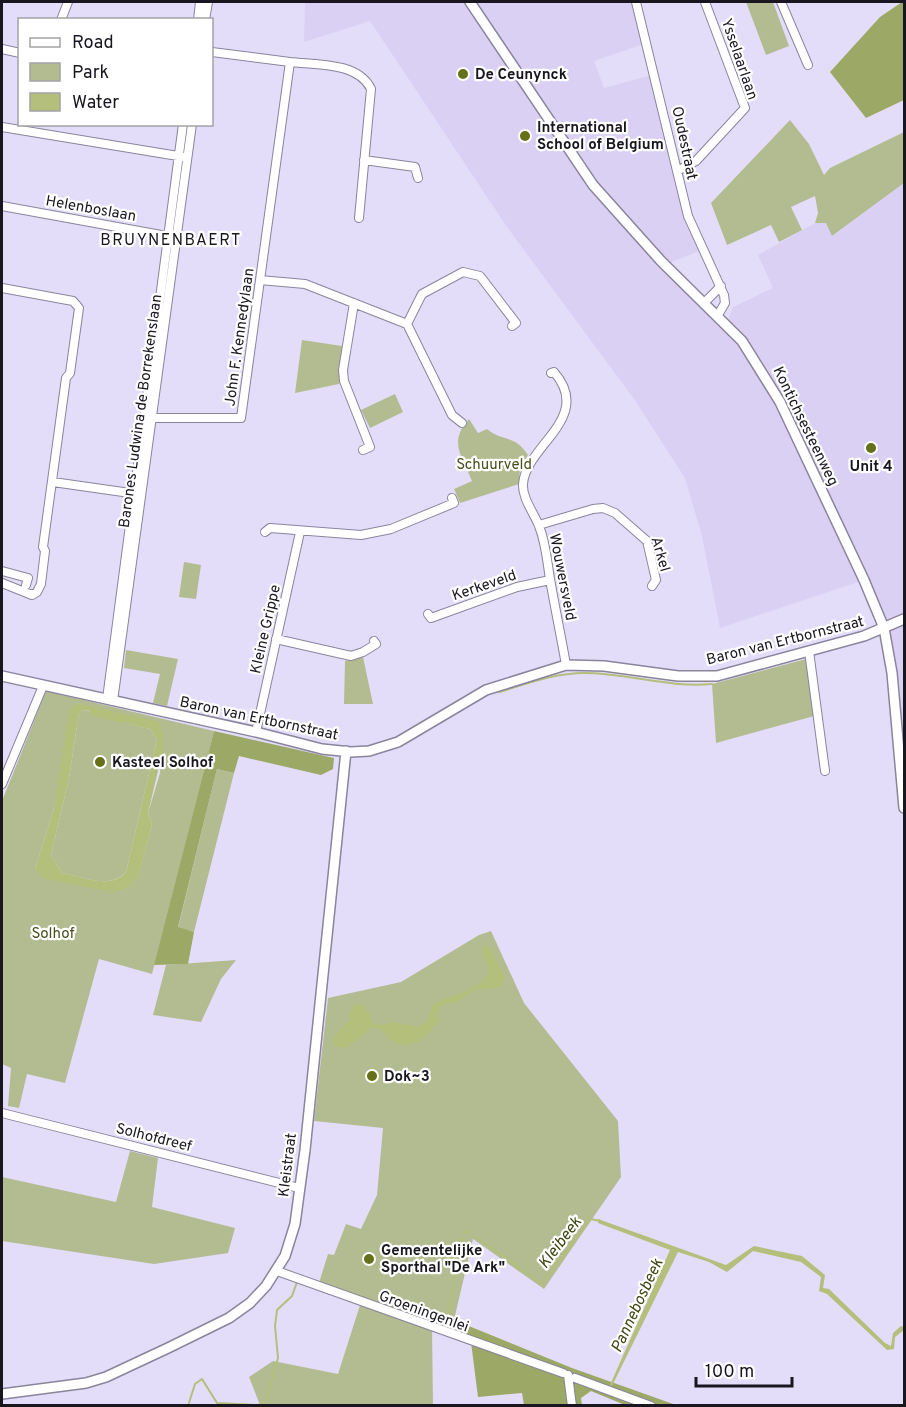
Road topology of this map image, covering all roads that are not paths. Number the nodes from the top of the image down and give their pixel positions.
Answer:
1 (68, 2) edge
2 (200, 2) edge
3 (208, 2) edge
4 (470, 2) edge
5 (636, 2) edge
6 (781, 2) edge
7 (709, 3) edge
8 (62, 18) edge
9 (198, 18) edge
10 (205, 18) edge
11 (2, 50) edge
12 (213, 52) edge
13 (18, 53) edge
14 (290, 62) junction
15 (808, 66) dead end
16 (183, 126) edge
17 (191, 126) edge
18 (2, 127) edge
19 (183, 157) junction
20 (364, 160) junction
21 (679, 170) junction
22 (418, 178) dead end
23 (2, 206) edge
24 (359, 218) dead end
25 (168, 236) junction
26 (177, 237) junction
27 (261, 280) junction
28 (721, 286) junction
29 (2, 288) edge
30 (705, 302) junction
31 (354, 303) junction
32 (718, 315) junction
33 (407, 324) junction
34 (512, 326) dead end
35 (551, 373) dead end
36 (143, 418) junction
37 (152, 418) junction
38 (462, 423) dead end
39 (363, 450) dead end
40 (53, 482) junction
41 (138, 494) junction
42 (452, 498) dead end
43 (539, 525) junction
44 (265, 532) dead end
45 (300, 532) junction
46 (2, 572) edge
47 (550, 580) junction
48 (2, 582) edge
49 (26, 585) dead end
50 (652, 586) dead end
51 (429, 614) dead end
52 (904, 619) edge
53 (884, 628) junction
54 (276, 639) junction
55 (374, 640) dead end
56 (809, 651) junction
57 (566, 665) junction
58 (2, 676) edge
59 (43, 686) junction
60 (110, 700) junction
61 (256, 732) junction
62 (346, 752) junction
63 (825, 771) dead end
64 (2, 784) edge
65 (904, 808) edge
66 (2, 1113) edge
67 (299, 1188) junction
68 (277, 1271) junction
69 (568, 1376) junction
70 (2, 1394) edge
71 (572, 1406) edge
72 (651, 1406) edge

1 - 8 street
2 - 9 street
3 - 10 street
4 - 30 street, Kontichsesteenweg
5 - 21 street, Oudestraat
6 - 15 street
7 - 21 street, Ysselaarlaan
11 - 13 street
12 - 14 street
14 - 20 street
14 - 27 street, John F. Kennedylaan
16 - 19 street, Barones Ludwina de Borrekenslaan
17 - 19 street, Barones Ludwina de Borrekenslaan
18 - 19 street
19 - 25 street, Barones Ludwina de Borrekenslaan
19 - 26 street, Barones Ludwina de Borrekenslaan
20 - 22 street
20 - 24 street
21 - 28 street, Oudestraat
23 - 25 street, Helenboslaan
25 - 26 street, Helenboslaan
25 - 36 street, Barones Ludwina de Borrekenslaan
26 - 37 street, Barones Ludwina de Borrekenslaan
27 - 31 street
27 - 37 street, John F. Kennedylaan
28 - 30 street
28 - 32 street, Oudestraat
29 - 40 street
30 - 32 street, Kontichsesteenweg
31 - 33 street
31 - 39 street
32 - 53 street, Kontichsesteenweg
33 - 34 street
33 - 38 street
35 - 43 street, Wouwersveld
36 - 37 street, John F. Kennedylaan
36 - 41 street, Barones Ludwina de Borrekenslaan
37 - 41 street, Barones Ludwina de Borrekenslaan
40 - 41 street
40 - 48 street
41 - 60 street, Barones Ludwina de Borrekenslaan
42 - 45 street
43 - 47 street, Wouwersveld
43 - 50 street, Arkel
44 - 45 street
45 - 54 street, Kleine Grippe
46 - 49 street
47 - 51 street, Kerkeveld
47 - 57 street, Wouwersveld
52 - 53 street, Baron van Ertbornstraat
53 - 56 street, Baron van Ertbornstraat
53 - 65 street, Kontichsesteenweg
54 - 55 street
54 - 61 street, Kleine Grippe
56 - 57 street, Baron van Ertbornstraat
56 - 63 street
57 - 62 street, Baron van Ertbornstraat
58 - 59 street, Baron van Ertbornstraat
59 - 60 street, Baron van Ertbornstraat
59 - 64 street
60 - 61 street, Baron van Ertbornstraat
61 - 62 street, Baron van Ertbornstraat
62 - 67 street, Kleistraat
66 - 67 street, Solhofdreef
67 - 68 street, Kleistraat
68 - 69 street, Groeningenlei
68 - 70 street, Kleistraat
69 - 71 street
69 - 72 street, Groeningenlei

